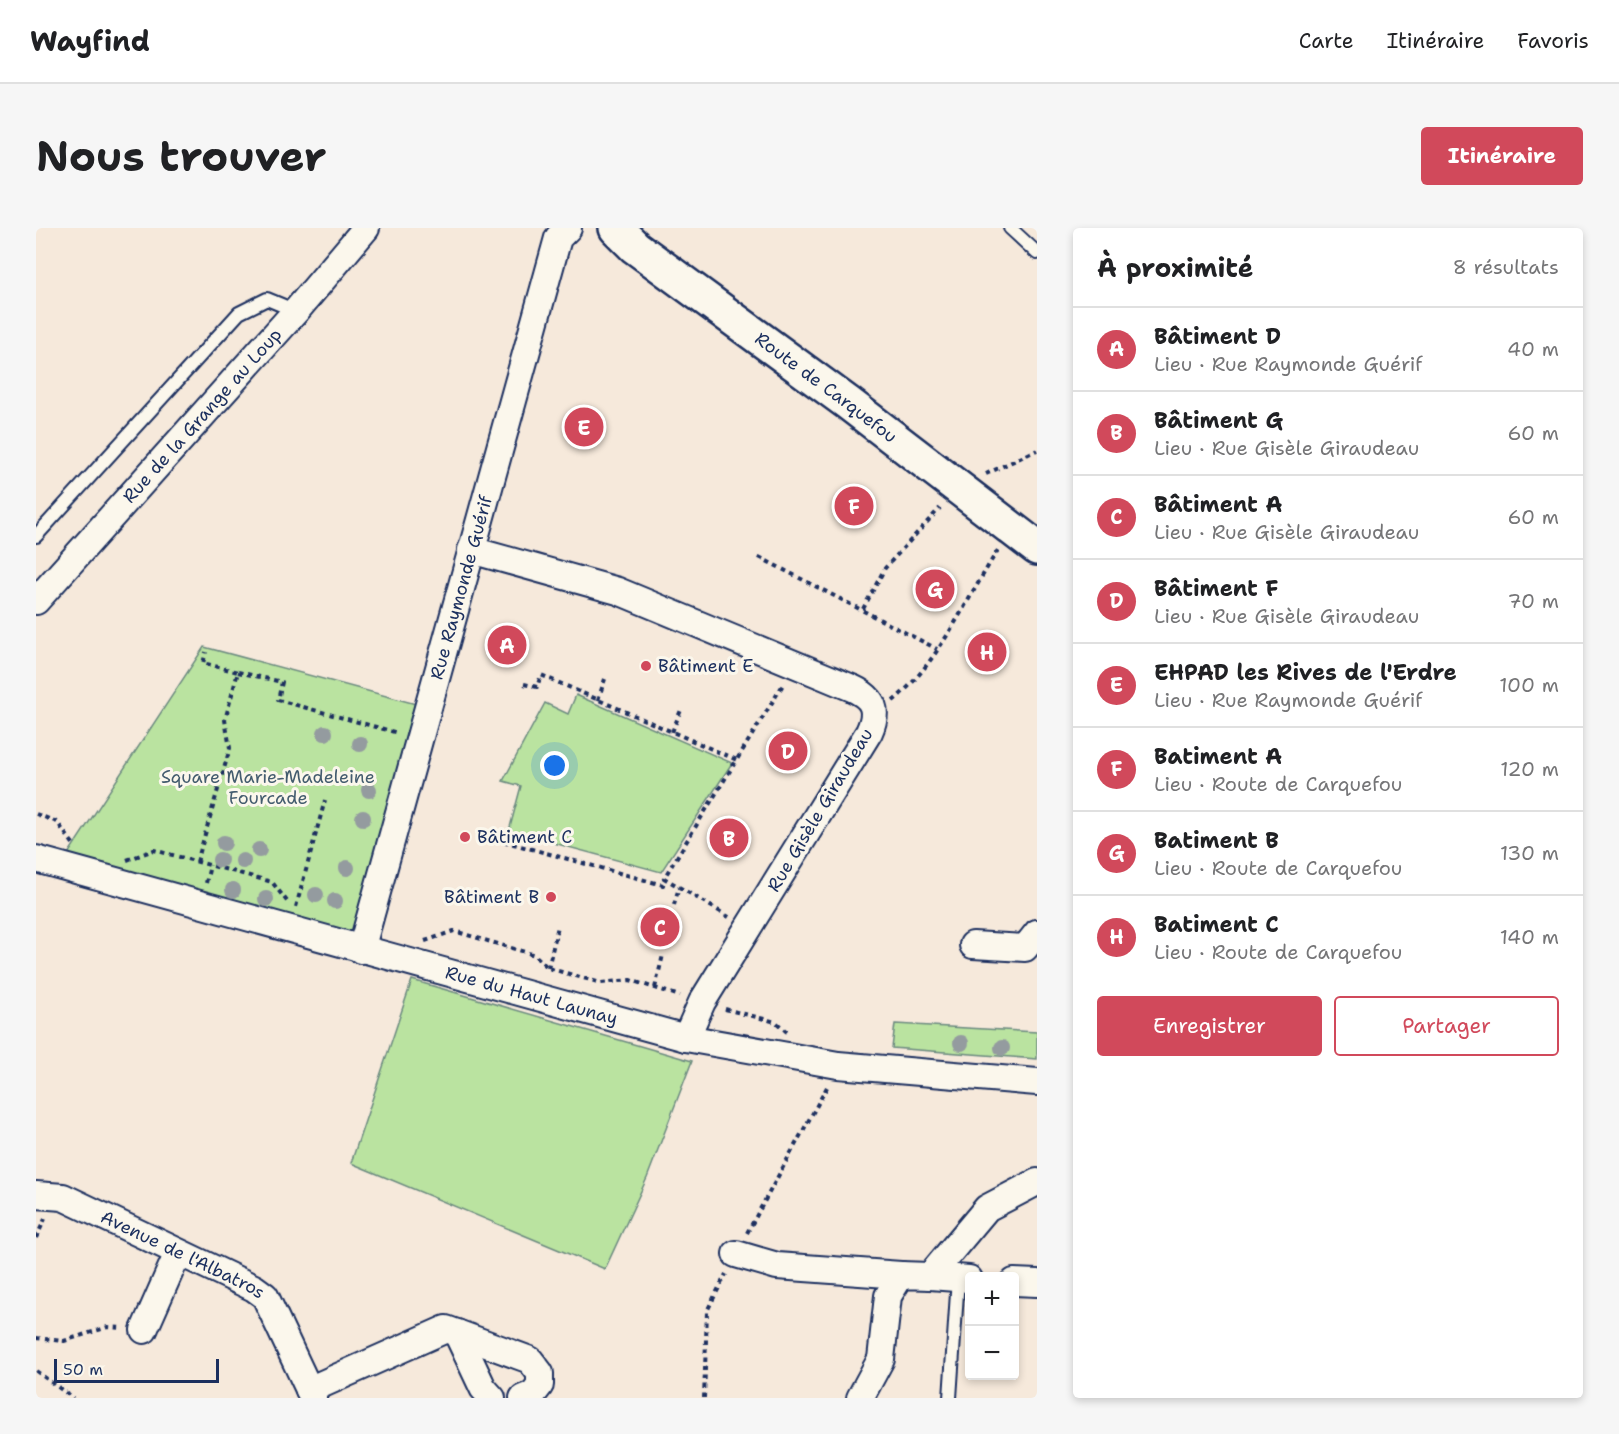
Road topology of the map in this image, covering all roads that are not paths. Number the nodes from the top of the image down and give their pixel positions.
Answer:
1 (366, 228) edge
2 (568, 228) edge
3 (616, 228) edge
4 (1010, 228) edge
5 (1037, 253) edge
6 (296, 311) junction
7 (36, 536) edge
8 (1037, 548) edge
9 (471, 550) junction
10 (36, 602) edge
11 (36, 859) edge
12 (1037, 933) edge
13 (973, 945) dead end
14 (361, 950) junction
15 (686, 1038) junction
16 (1037, 1082) edge
17 (1037, 1182) edge
18 (36, 1195) edge
19 (178, 1252) junction
20 (736, 1254) road end
21 (902, 1275) junction
22 (930, 1276) junction
23 (964, 1279) edge
24 (1019, 1282) edge
25 (1037, 1284) edge
26 (144, 1330) road end
27 (457, 1333) junction
28 (311, 1394) edge
29 (492, 1398) edge
30 (523, 1398) edge
31 (860, 1398) edge
32 (950, 1398) edge

1 - 6 street, Rue de la Grange au Loup
2 - 9 street, Rue Raymonde Guérif
3 - 8 main road, Route de Carquefou
4 - 5 lane
6 - 7 lane
6 - 10 street, Rue de la Grange au Loup
9 - 14 street, Rue Raymonde Guérif
9 - 15 street, Rue Gisèle Giraudeau
11 - 14 street, Rue du Haut Launay
12 - 13 street
14 - 15 street, Rue du Haut Launay
15 - 16 street, Rue du Haut Launay
17 - 22 street
18 - 19 street, Avenue de l'Albatros
19 - 26 street
19 - 28 street, Avenue de l'Albatros
20 - 21 street
21 - 22 street
21 - 31 street
22 - 23 street
23 - 32 lane
24 - 25 street
27 - 28 street
27 - 29 street
27 - 30 street

